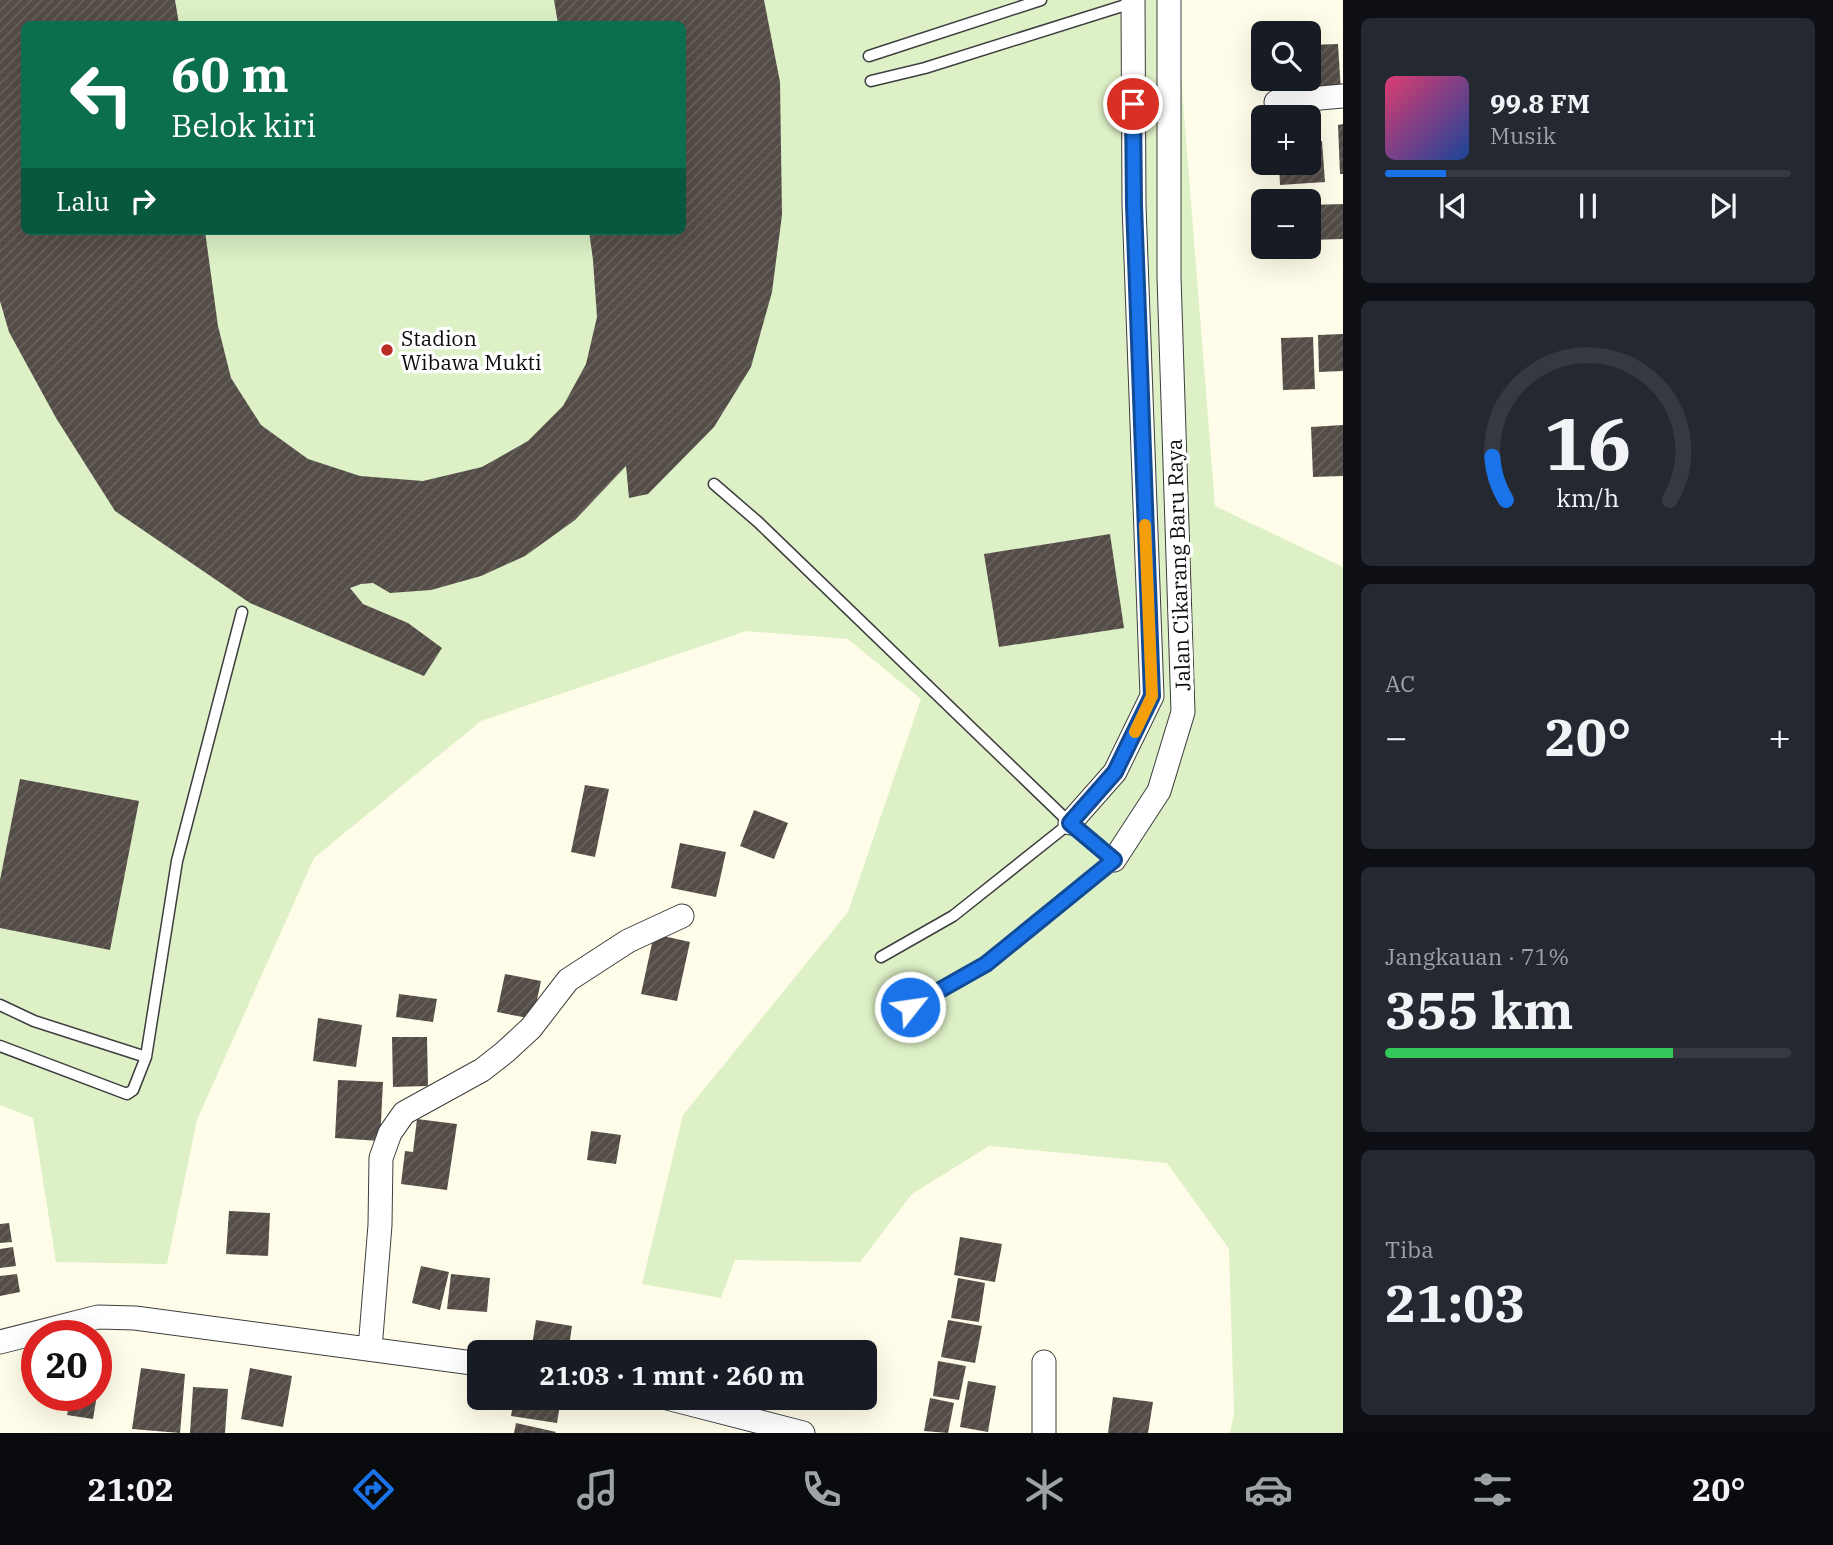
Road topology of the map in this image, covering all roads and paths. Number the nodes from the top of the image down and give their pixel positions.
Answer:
1 (1041, 0) edge
2 (1133, 2) edge
3 (1168, 3) edge
4 (869, 56) dead end
5 (871, 80) dead end
6 (1343, 96) edge
7 (1276, 102) dead end
8 (714, 484) dead end
9 (242, 612) dead end
10 (1070, 823) junction
11 (1114, 860) junction
12 (682, 916) dead end
13 (881, 957) dead end
14 (0, 1005) edge
15 (910, 1007) dead end
16 (0, 1046) edge
17 (146, 1057) junction
18 (0, 1342) edge
19 (370, 1349) junction
20 (467, 1362) edge
21 (1044, 1362) dead end
22 (714, 1410) edge
23 (803, 1433) edge
24 (1044, 1433) edge

1 - 4 lane
2 - 3 street
2 - 5 lane
2 - 10 street, Jalan Cikarang Baru Raya
3 - 11 street, Jalan Cikarang Baru Raya
6 - 7 street
8 - 10 lane
9 - 17 lane
10 - 11 lane
10 - 13 lane, Jalan Cikarang Baru Raya
11 - 15 lane, Jalan Cikarang Baru Raya
12 - 19 street
14 - 17 lane
16 - 17 lane
18 - 19 street
19 - 20 street
21 - 24 street
22 - 23 street

